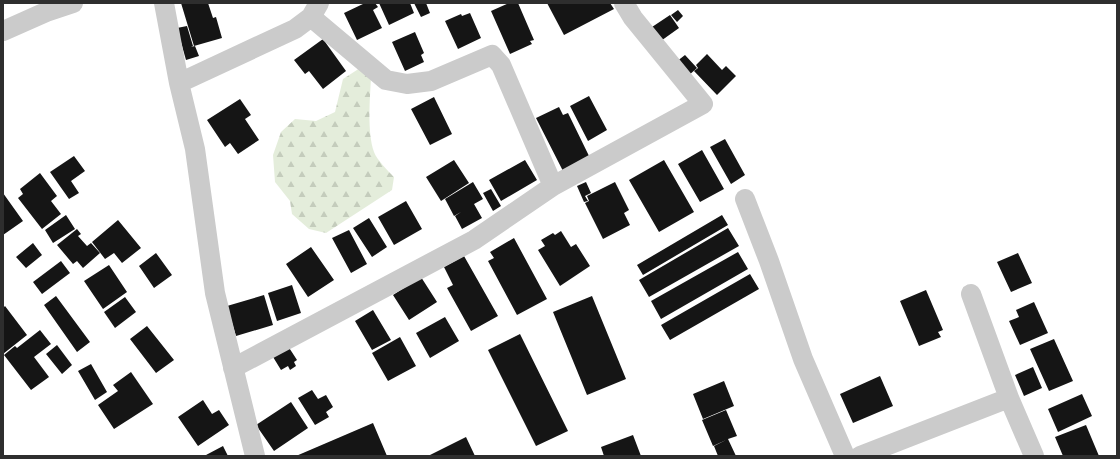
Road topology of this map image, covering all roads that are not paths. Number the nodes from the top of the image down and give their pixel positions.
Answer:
1 (73, 3) edge
2 (164, 3) edge
3 (624, 3) edge
4 (315, 10) edge
5 (3, 31) edge
6 (179, 83) junction
7 (553, 186) junction
8 (745, 199) dead end
9 (971, 294) dead end
10 (233, 368) junction
11 (1009, 398) junction
12 (255, 456) edge
13 (845, 456) edge
14 (860, 456) edge
15 (1034, 456) edge

1 - 5 street
2 - 6 street
3 - 7 street
4 - 6 street
4 - 7 street
6 - 10 street
7 - 10 street
8 - 13 street
9 - 11 street
10 - 12 street
11 - 14 street
11 - 15 street

